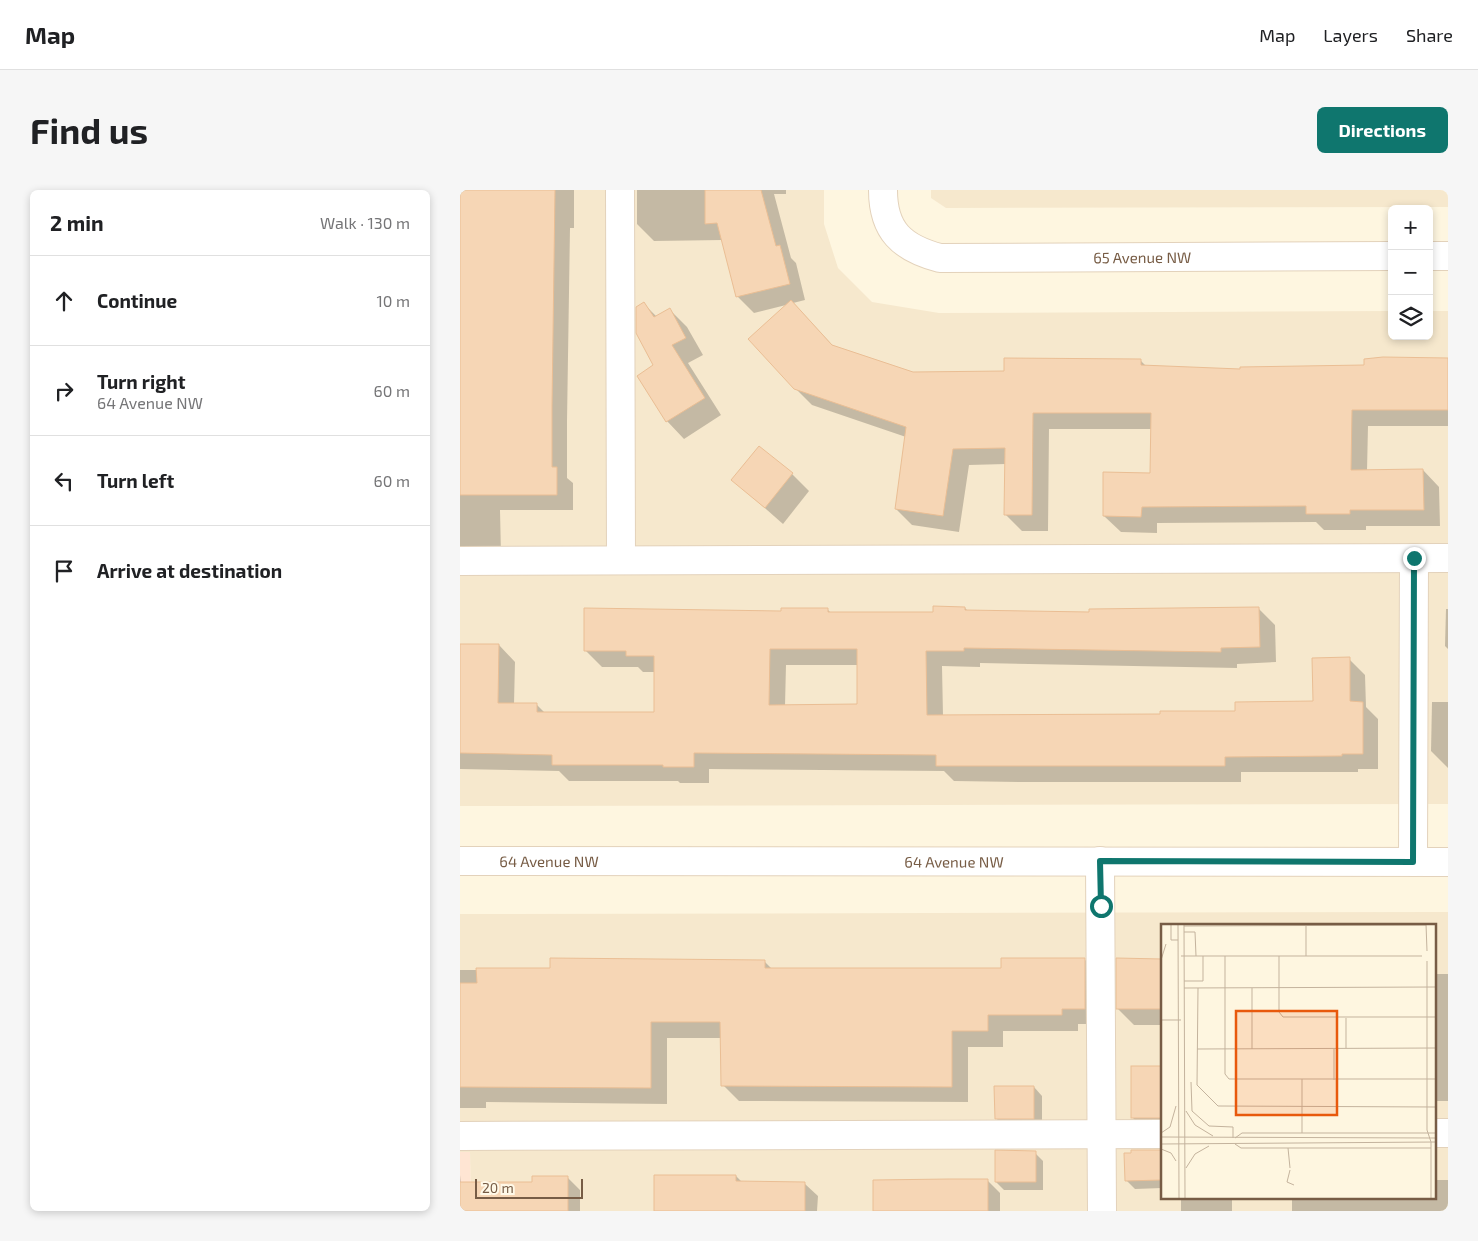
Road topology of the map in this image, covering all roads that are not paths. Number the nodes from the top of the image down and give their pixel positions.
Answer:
1 (620, 190) edge
2 (883, 190) edge
3 (1388, 256) edge
4 (1433, 256) edge
5 (1448, 256) edge
6 (1414, 558) junction
7 (1448, 558) edge
8 (621, 560) junction
9 (460, 561) edge
10 (460, 861) edge
11 (1100, 861) junction
12 (1413, 862) junction
13 (1448, 862) edge
14 (1103, 1134) junction
15 (1161, 1134) edge
16 (460, 1136) edge
17 (1102, 1211) edge

1 - 8 street
2 - 3 street, 65 Avenue NW
4 - 5 street
6 - 7 street
6 - 8 street
6 - 12 street
8 - 9 street
10 - 11 street, 64 Avenue NW
11 - 12 street, 64 Avenue NW
11 - 14 street
12 - 13 street, 64 Avenue NW
14 - 15 street
14 - 16 street
14 - 17 street

